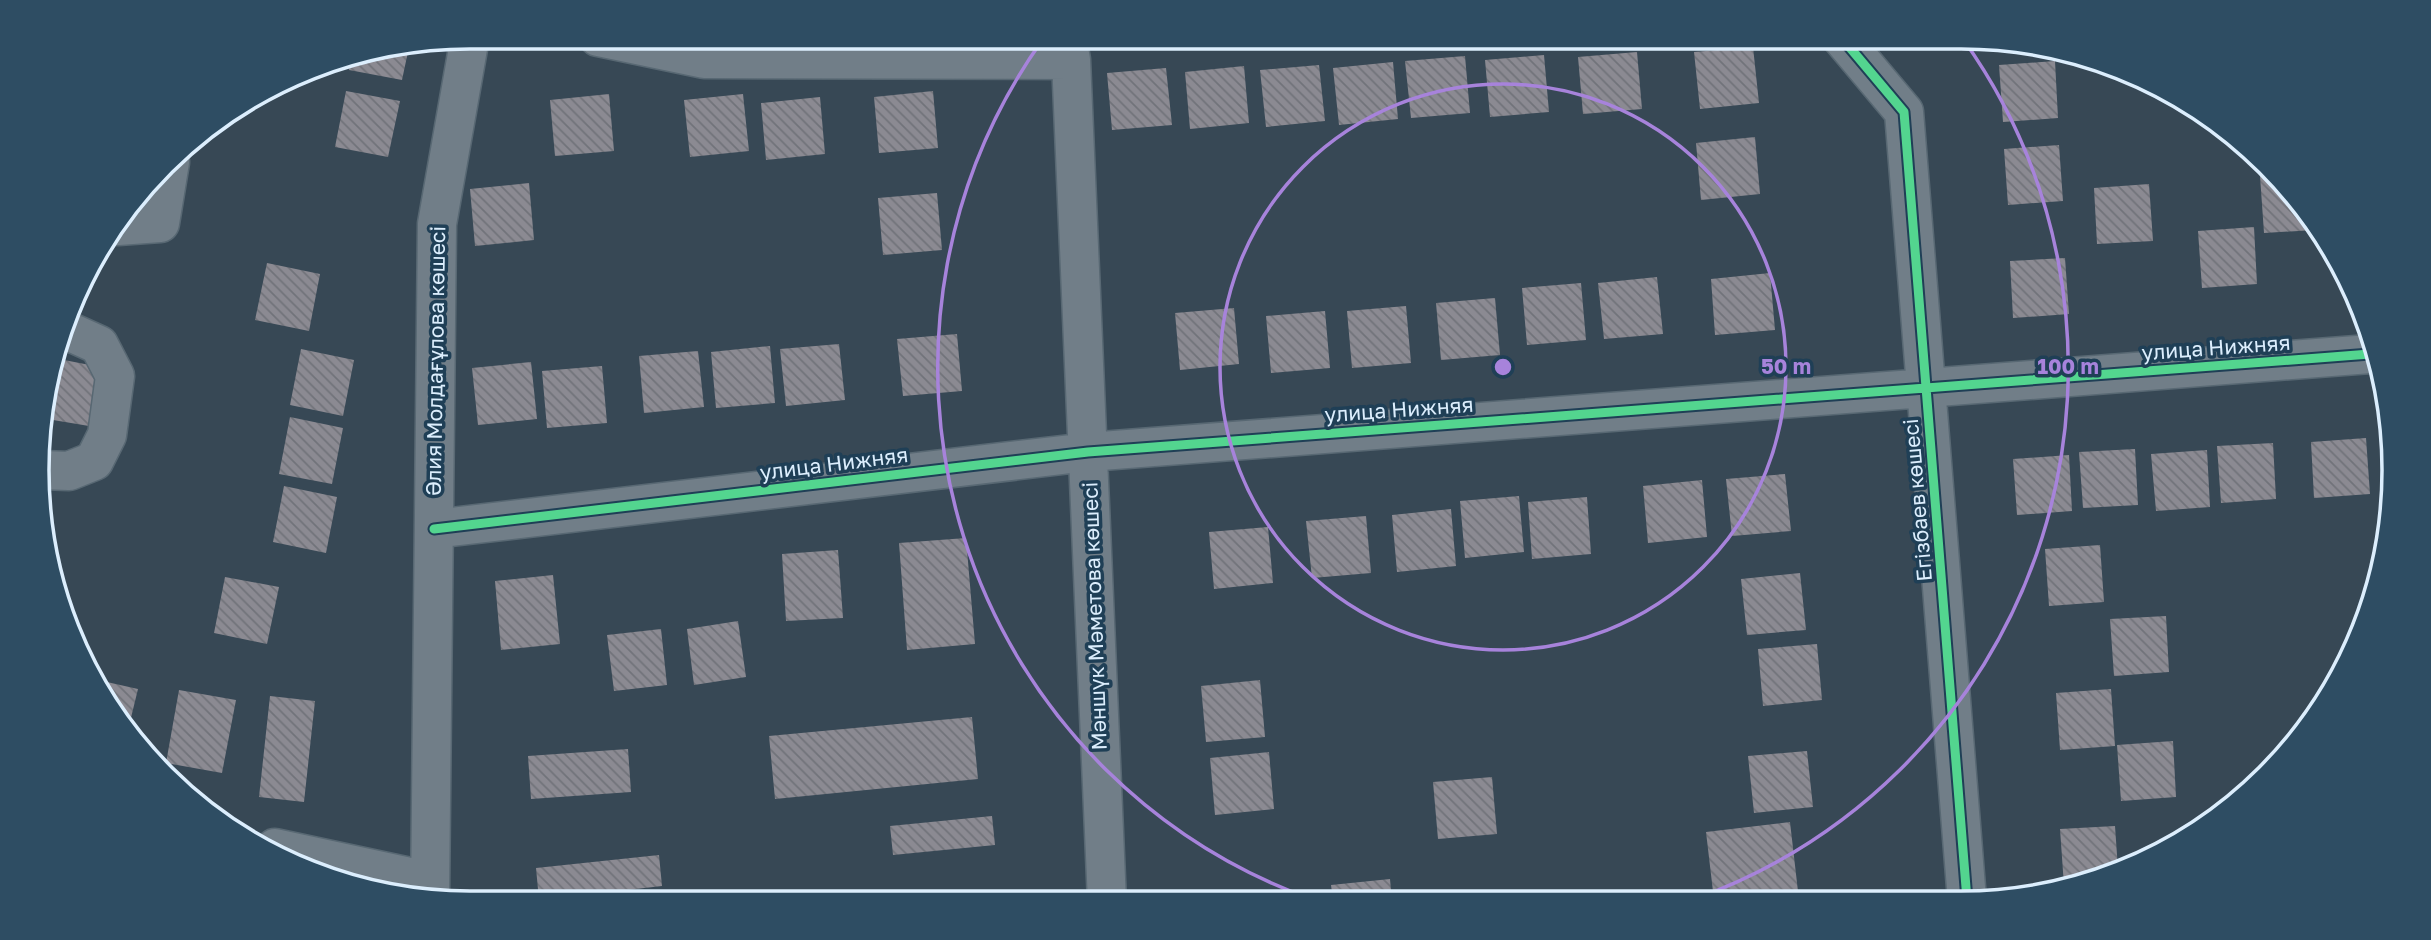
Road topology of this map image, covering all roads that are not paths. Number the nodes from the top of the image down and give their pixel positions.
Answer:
1 (468, 49) edge
2 (656, 49) edge
3 (1036, 49) edge
4 (1069, 49) edge
5 (1851, 49) edge
6 (168, 177) edge
7 (128, 225) edge
8 (72, 333) edge
9 (2366, 354) edge
10 (1927, 387) junction
11 (1088, 452) junction
12 (49, 470) edge
13 (434, 529) junction
14 (299, 854) edge
15 (420, 888) edge
16 (429, 889) edge
17 (1107, 891) edge
18 (1966, 891) edge

1 - 13 street, Әлия Молдағұлова көшесі
2 - 3 street
4 - 11 street, Мәншүк Мәметова көшесі
5 - 10 street, Егізбаев көшесі
6 - 7 street
8 - 12 street
9 - 10 street, улица Нижняя
10 - 11 street, улица Нижняя
10 - 18 street, Егізбаев көшесі
11 - 13 street, улица Нижняя
11 - 17 street, Мәншүк Мәметова көшесі
13 - 16 street, Әлия Молдағұлова көшесі
14 - 15 street

